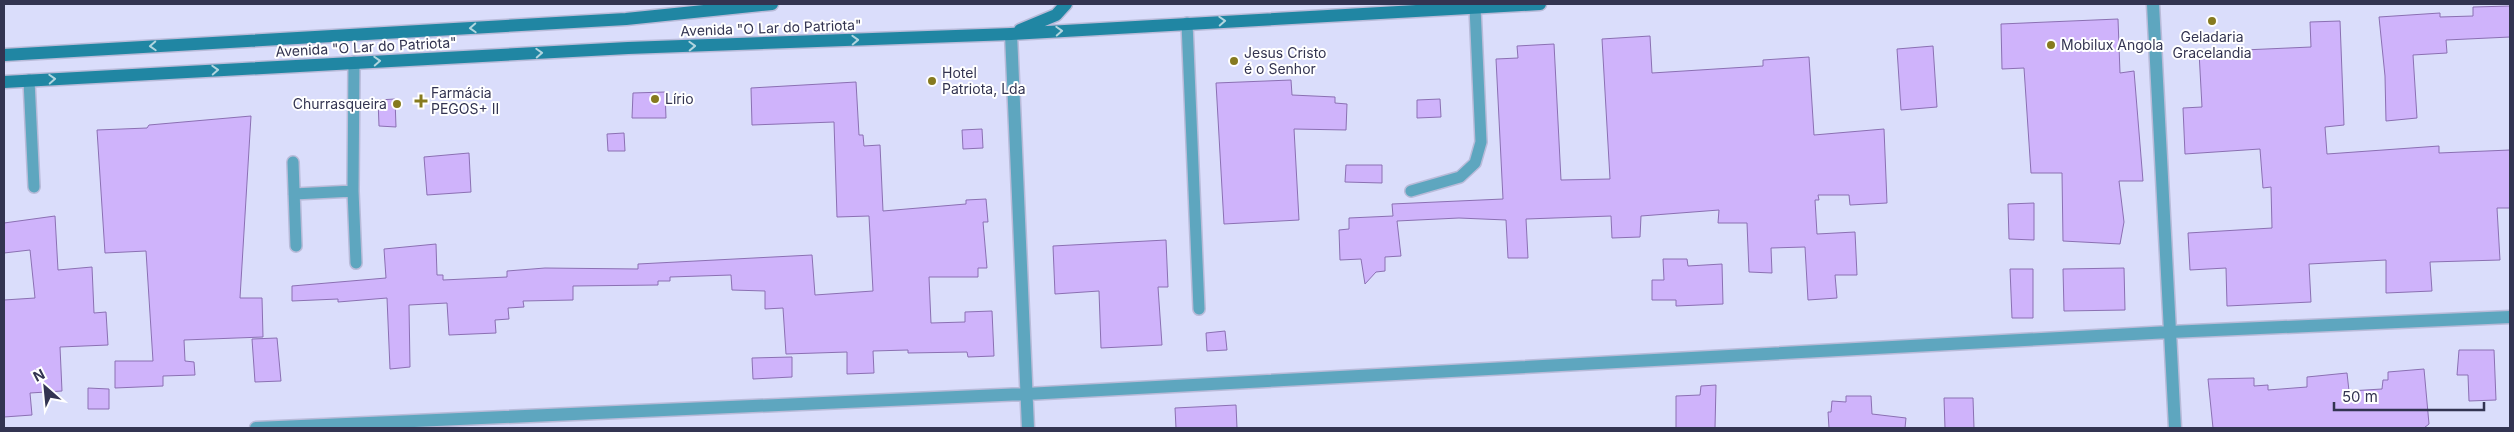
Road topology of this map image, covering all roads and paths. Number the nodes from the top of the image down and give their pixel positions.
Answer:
1 (772, 4) edge
2 (1066, 4) edge
3 (1540, 4) edge
4 (2153, 4) edge
5 (1475, 7) junction
6 (1187, 23) junction
7 (1011, 34) junction
8 (4, 55) edge
9 (354, 62) junction
10 (29, 80) junction
11 (4, 82) edge
12 (293, 162) dead end
13 (34, 187) dead end
14 (353, 191) junction
15 (1411, 191) dead end
16 (294, 194) junction
17 (296, 246) dead end
18 (356, 263) dead end
19 (1199, 309) dead end
20 (2510, 317) edge
21 (2170, 332) junction
22 (1026, 394) junction
23 (256, 428) edge
24 (1028, 428) edge
25 (2175, 428) edge

1 -> 8 main road, Avenida "O Lar do Patriota"
2 - 7 main road
3 - 5 main road, Avenida "O Lar do Patriota"
4 - 21 street
6 -> 5 main road, Avenida "O Lar do Patriota"
5 - 15 lane
7 -> 6 main road, Avenida "O Lar do Patriota"
6 - 19 lane
9 -> 7 main road, Avenida "O Lar do Patriota"
7 - 22 street
10 -> 9 main road, Avenida "O Lar do Patriota"
9 - 14 lane
10 - 11 main road, Avenida "O Lar do Patriota"
10 - 13 lane
12 - 16 lane
14 - 16 lane
14 - 18 lane
16 - 17 lane
20 - 21 street
21 - 22 street
21 - 25 street
22 - 23 street
22 - 24 street

